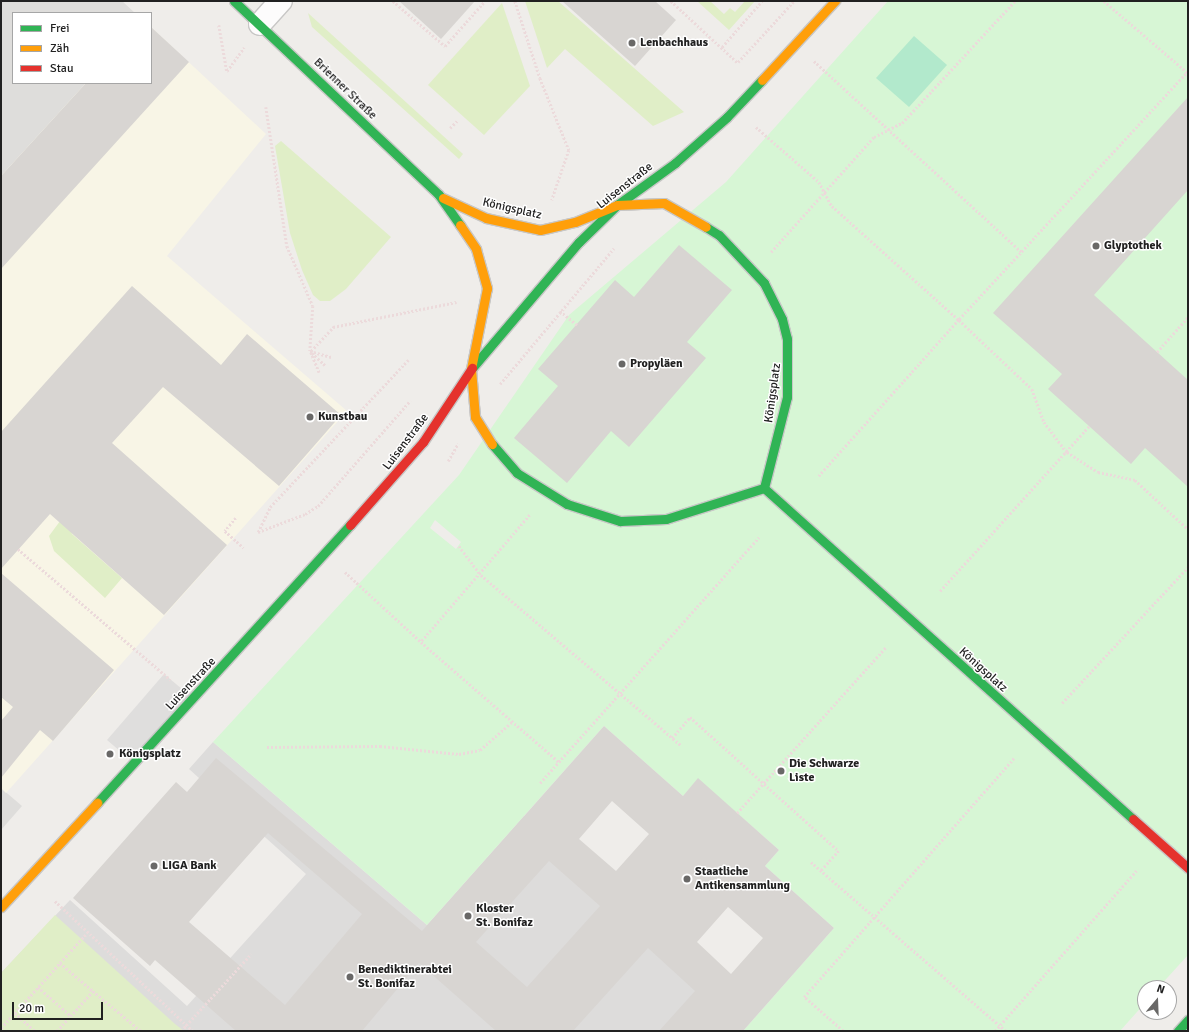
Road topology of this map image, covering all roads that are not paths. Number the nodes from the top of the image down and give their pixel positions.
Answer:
1 (234, 1) edge
2 (281, 1) edge
3 (835, 1) edge
4 (260, 24) junction
5 (439, 195) junction
6 (617, 205) junction
7 (471, 369) junction
8 (764, 488) junction
9 (1188, 868) edge
10 (1, 907) edge
11 (1188, 1020) edge
12 (1178, 1031) edge

1 - 4 main road, Brienner Straße
2 - 4 street
3 - 6 main road, Luisenstraße
4 - 5 main road, Brienner Straße
5 - 6 main road, Königsplatz
5 - 7 main road
6 - 7 main road, Luisenstraße
6 - 8 main road, Königsplatz
7 - 8 main road
7 - 10 main road, Luisenstraße
8 - 9 main road, Königsplatz
11 - 12 main road

